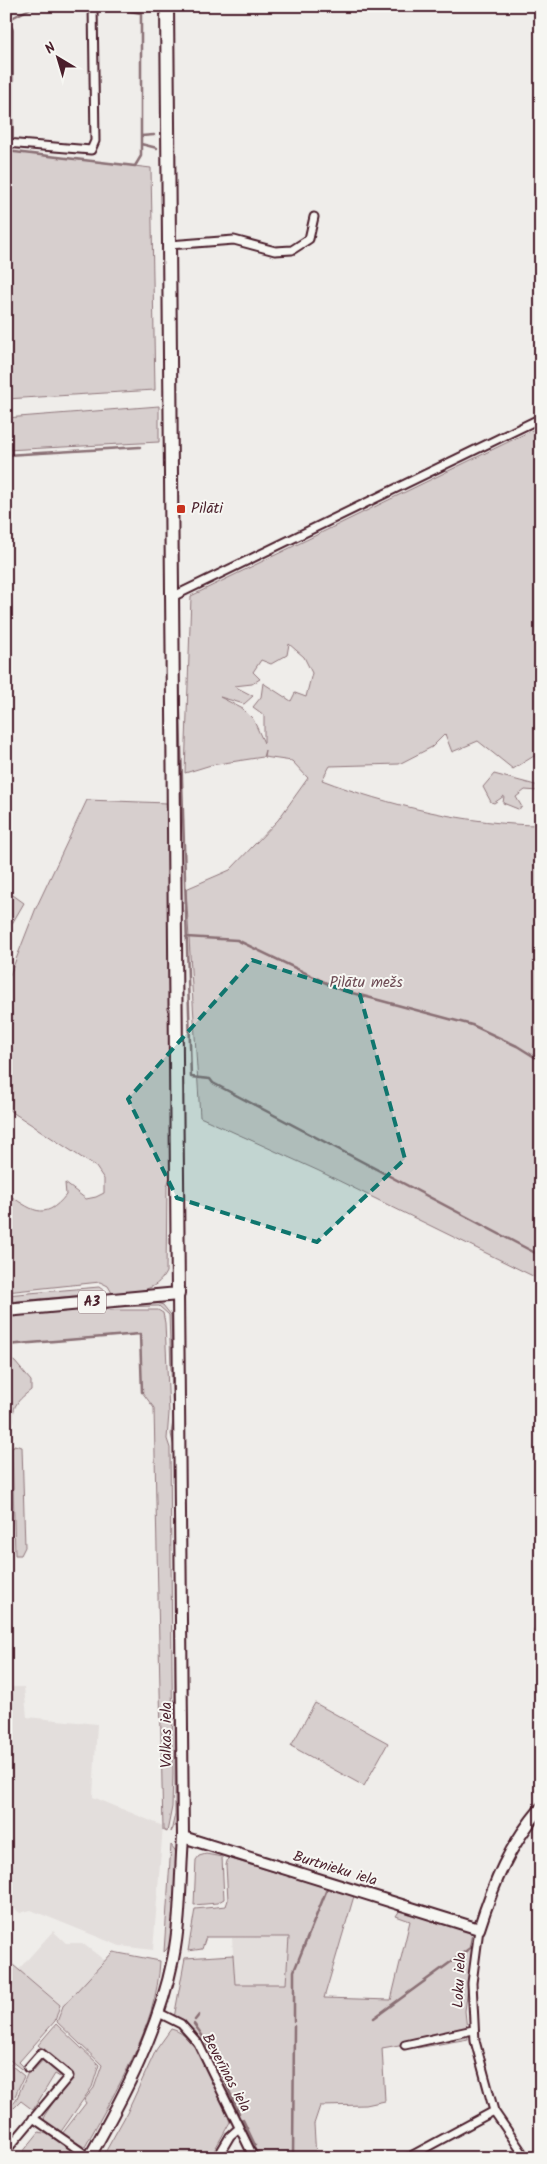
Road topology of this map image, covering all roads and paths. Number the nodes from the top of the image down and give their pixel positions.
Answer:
1 (94, 6) edge
2 (166, 6) edge
3 (8, 30) dead end
4 (7, 143) edge
5 (314, 217) dead end
6 (169, 245) junction
7 (541, 418) edge
8 (172, 596) junction
9 (178, 1294) junction
10 (6, 1310) edge
11 (541, 1808) edge
12 (182, 1837) junction
13 (479, 1929) junction
14 (159, 2013) junction
15 (473, 2030) junction
16 (405, 2045) dead end
17 (28, 2068) dead end
18 (494, 2111) junction
19 (33, 2118) junction
20 (239, 2128) junction
21 (6, 2150) edge
22 (89, 2157) edge
23 (217, 2158) edge
24 (254, 2158) edge
25 (407, 2158) edge
26 (526, 2158) edge

1 - 4 street
2 - 6 highway
3 - 4 street
5 - 6 street
6 - 8 highway
7 - 8 street
8 - 9 highway
9 - 10 highway, A3
9 - 12 main road, Valkas iela
11 - 13 main road, Loku iela
12 - 13 main road, Burtnieku iela
12 - 14 main road, Valkas iela
13 - 15 street, Loku iela
14 - 20 street, Beverīnas iela
14 - 22 main road, Valkas iela
15 - 16 street
15 - 18 street, Loku iela
17 - 19 street
18 - 25 street
18 - 26 street, Loku iela
19 - 21 street
19 - 22 street
20 - 23 street
20 - 24 street, Beverīnas iela

